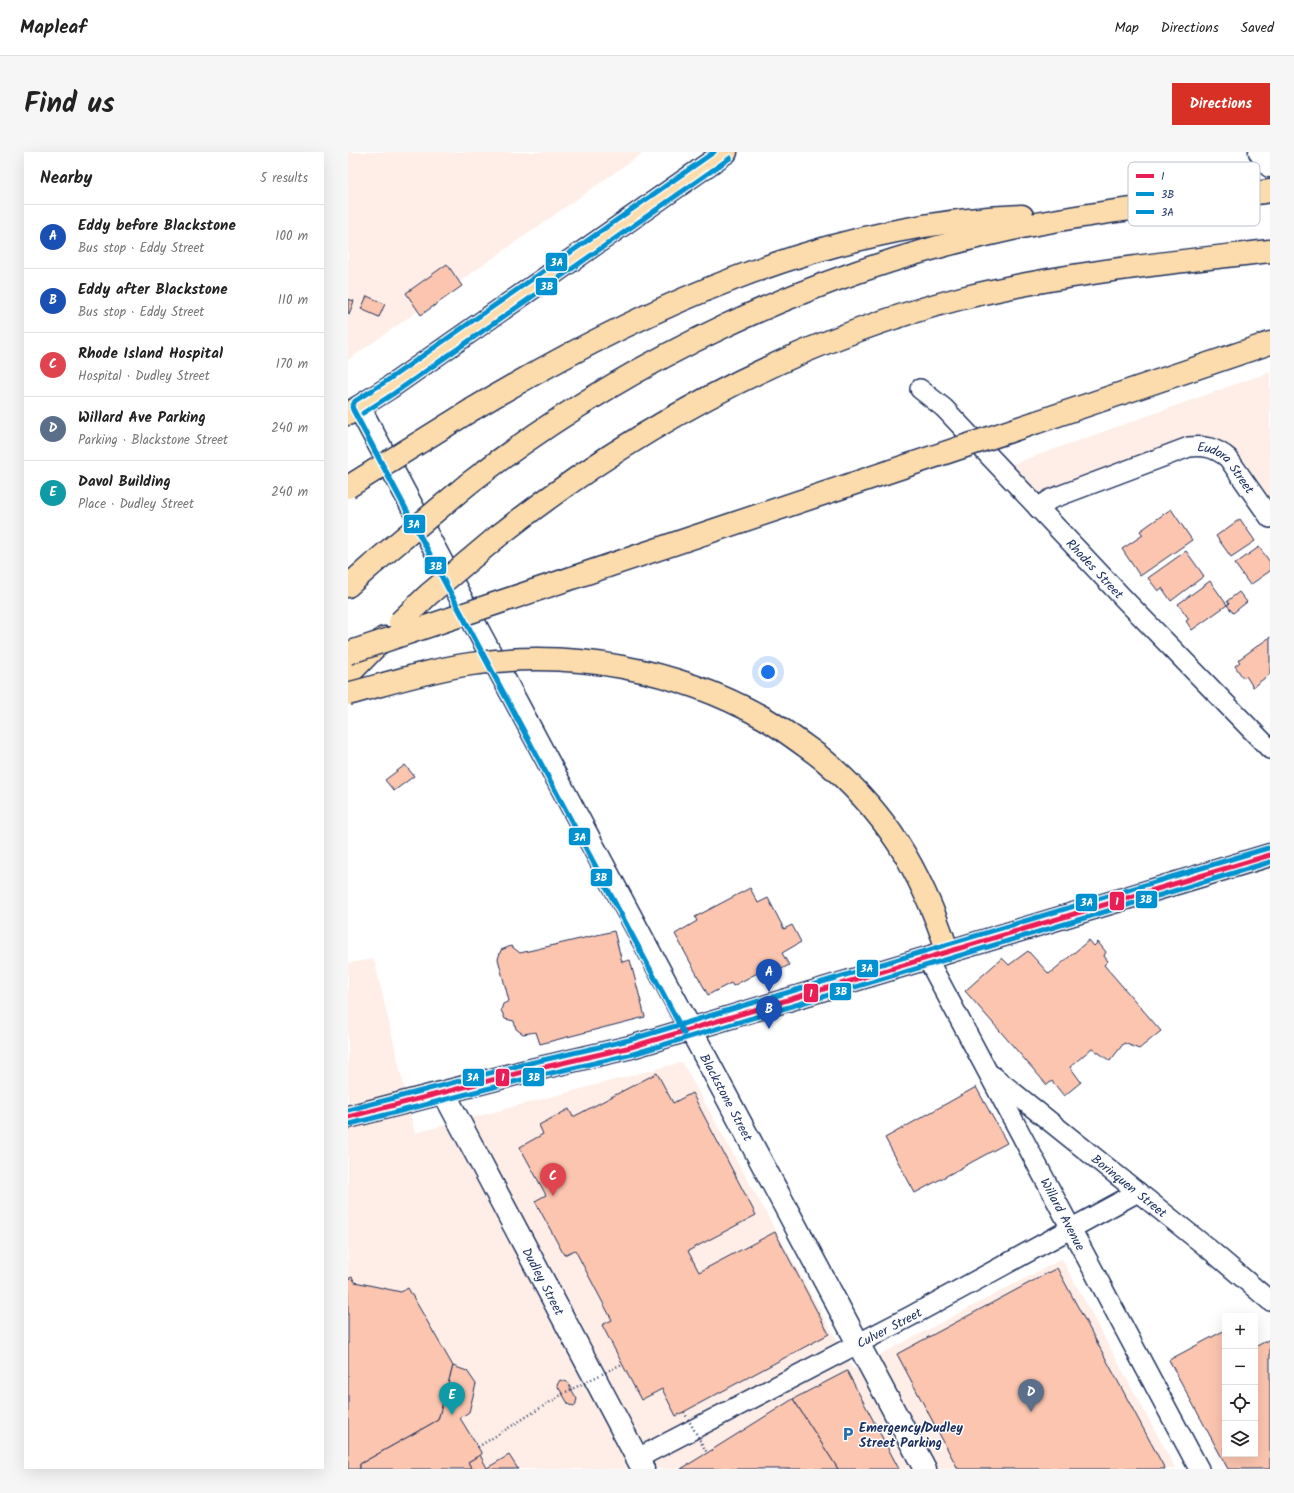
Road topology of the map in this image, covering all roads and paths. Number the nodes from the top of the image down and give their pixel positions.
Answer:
1 (726, 152) edge
2 (1260, 152) edge
3 (1270, 166) edge
4 (1128, 209) edge
5 (1094, 213) junction
6 (1270, 251) edge
7 (1270, 343) edge
8 (920, 389) dead end
9 (353, 410) edge
10 (348, 487) edge
11 (1038, 508) junction
12 (1270, 518) edge
13 (348, 586) edge
14 (348, 653) edge
15 (348, 675) edge
16 (348, 694) edge
17 (1270, 749) edge
18 (1270, 855) edge
19 (948, 952) junction
20 (927, 958) junction
21 (690, 1030) junction
22 (987, 1071) junction
23 (444, 1093) junction
24 (348, 1117) edge
25 (1138, 1192) junction
26 (1071, 1229) junction
27 (1270, 1302) edge
28 (857, 1343) junction
29 (622, 1364) dead end
30 (684, 1412) dead end
31 (478, 1447) dead end
32 (707, 1453) dead end
33 (640, 1464) edge
34 (925, 1469) edge
35 (1199, 1469) edge

1 - 9 main road
2 - 3 street
4 - 5 main road
5 - 10 main road, bridge
5 - 13 main road, bridge
6 - 15 main road, bridge
7 - 14 main road, bridge
8 - 11 street, Rhodes Street
9 - 21 street, Blackstone Street
11 - 12 street, Eudora Street
11 - 17 street, Rhodes Street
16 - 19 main road, bridge
18 - 19 main road
19 - 20 main road
20 - 21 main road
20 - 22 street, Willard Avenue
21 - 23 main road
21 - 28 street, Blackstone Street
22 - 25 street, Borinquen Street
22 - 26 street, Willard Avenue
23 - 24 main road
23 - 33 street, Dudley Street
25 - 26 street, Culver Street
25 - 27 street, Borinquen Street
26 - 28 street, Culver Street
26 - 35 street, Willard Avenue
28 - 33 street, Culver Street
28 - 34 street, Blackstone Street
29 - 31 path, bridge
30 - 32 path, bridge

